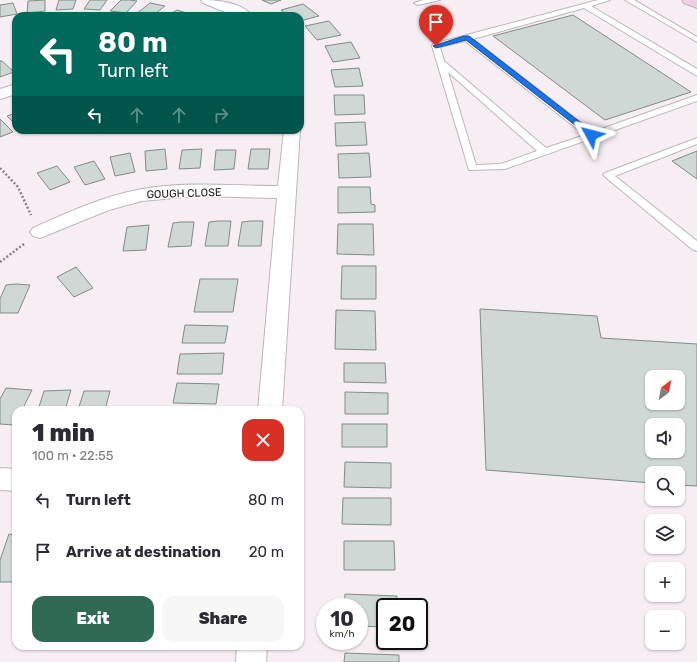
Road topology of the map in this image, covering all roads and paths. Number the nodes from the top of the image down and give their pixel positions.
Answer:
1 (208, 0) edge
2 (436, 0) edge
3 (606, 0) edge
4 (629, 0) edge
5 (689, 0) edge
6 (418, 3) dead end
7 (697, 4) edge
8 (585, 6) junction
9 (238, 12) edge
10 (467, 38) junction
11 (697, 40) edge
12 (440, 61) junction
13 (697, 73) edge
14 (12, 90) edge
15 (0, 94) edge
16 (697, 98) edge
17 (292, 134) edge
18 (591, 135) junction
19 (697, 141) edge
20 (544, 152) junction
21 (0, 168) edge
22 (287, 192) junction
23 (40, 232) junction
24 (697, 247) edge
25 (0, 262) edge
26 (270, 406) edge
27 (0, 479) edge
28 (12, 480) edge
29 (252, 650) edge
30 (251, 662) edge

1 - 9 street
2 - 6 lane
3 - 8 lane
4 - 11 lane
5 - 7 street
8 - 10 lane
8 - 13 lane
10 - 12 lane
10 - 18 lane
12 - 20 lane
12 - 20 lane
14 - 15 street
16 - 18 lane
17 - 22 street
18 - 20 lane
19 - 24 lane
21 - 23 path
22 - 23 street, GOUGH CLOSE
22 - 26 street
23 - 25 path
27 - 28 street
29 - 30 street

